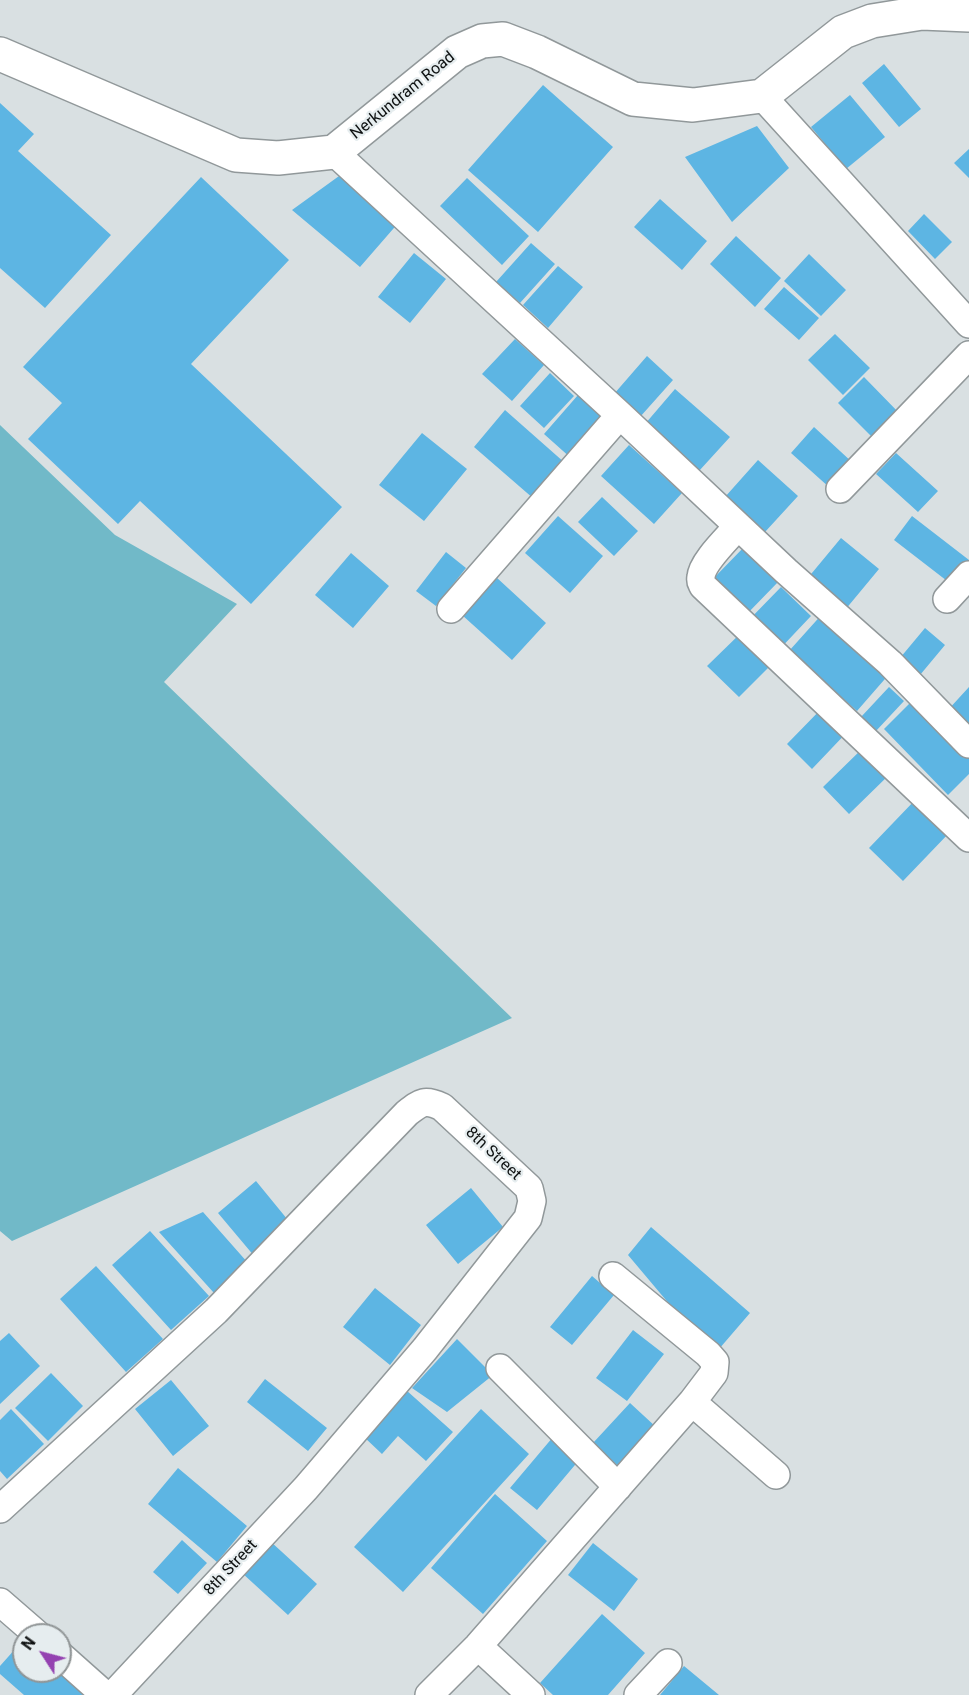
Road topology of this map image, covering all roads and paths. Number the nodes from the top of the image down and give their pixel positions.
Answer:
1 (969, 15) edge
2 (0, 54) edge
3 (762, 96) junction
4 (334, 152) junction
5 (969, 324) edge
6 (969, 355) edge
7 (620, 415) junction
8 (840, 489) dead end
9 (738, 526) junction
10 (969, 575) edge
11 (947, 599) dead end
12 (451, 609) dead end
13 (969, 744) edge
14 (969, 838) edge
15 (613, 1276) dead end
16 (500, 1368) dead end
17 (692, 1402) junction
18 (776, 1475) dead end
19 (618, 1487) junction
20 (0, 1509) edge
21 (0, 1602) edge
22 (24, 1623) edge
23 (478, 1646) junction
24 (668, 1662) dead end
25 (72, 1666) edge
26 (105, 1695) edge
27 (113, 1695) edge
28 (429, 1695) edge
29 (531, 1695) edge
30 (638, 1695) edge

1 - 3 street
2 - 4 street, Nerkundram Road
3 - 4 street, Nerkundram Road
3 - 5 street
4 - 7 street
6 - 8 street
7 - 9 street
7 - 12 street
9 - 13 street
9 - 14 street
10 - 11 street
15 - 17 street
16 - 19 street
17 - 18 street
17 - 19 street
19 - 23 street
20 - 27 street, 8th Street
21 - 22 street
23 - 28 street
23 - 29 street
24 - 30 street
25 - 26 street

